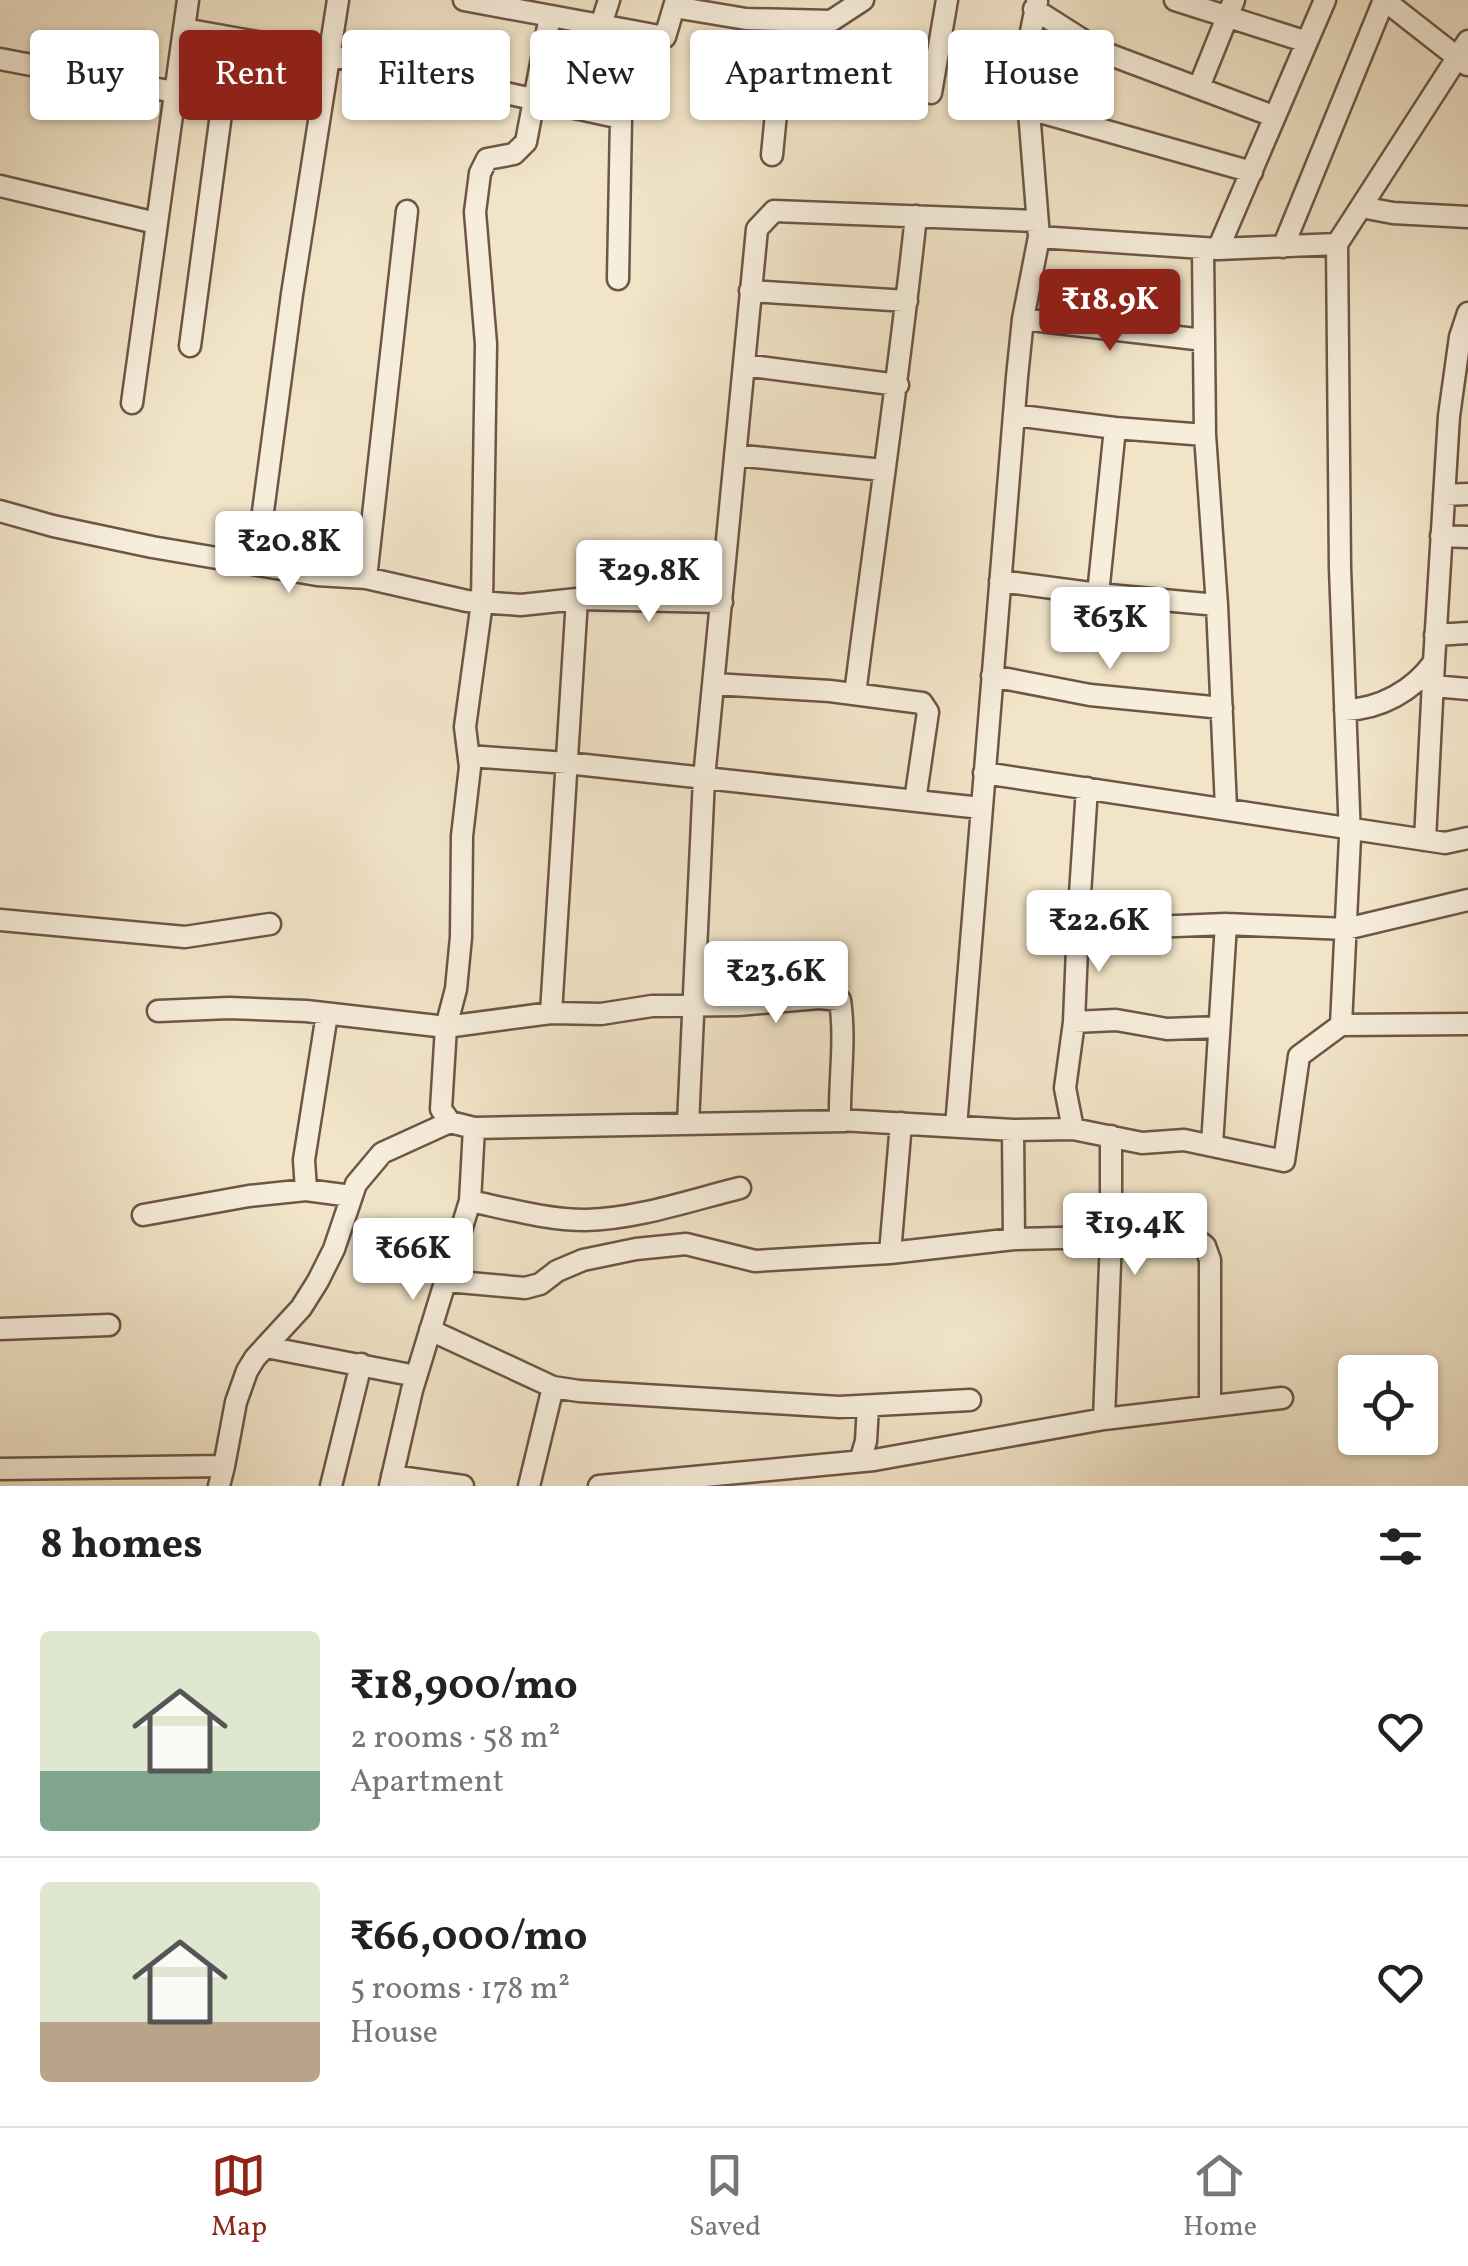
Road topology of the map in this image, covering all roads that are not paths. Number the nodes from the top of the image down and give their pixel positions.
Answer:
1 (188, 0) edge
2 (338, 0) edge
3 (469, 0) edge
4 (609, 0) edge
5 (863, 0) edge
6 (947, 0) edge
7 (1175, 0) edge
8 (1325, 0) edge
9 (1384, 0) edge
10 (675, 3) edge
11 (1035, 3) edge
12 (1230, 8) edge
13 (550, 16) junction
14 (785, 20) junction
15 (601, 25) junction
16 (184, 29) junction
17 (189, 30) edge
18 (548, 30) edge
19 (627, 30) edge
20 (666, 30) edge
21 (1030, 30) edge
22 (1306, 42) junction
23 (322, 54) edge
24 (330, 55) junction
25 (1465, 55) edge
26 (0, 59) edge
27 (1199, 87) junction
28 (174, 92) junction
29 (931, 93) dead end
30 (530, 99) edge
31 (1273, 116) junction
32 (220, 120) edge
33 (531, 120) edge
34 (621, 120) edge
35 (1030, 120) edge
36 (1068, 120) edge
37 (772, 155) dead end
38 (1252, 172) junction
39 (0, 186) edge
40 (1361, 207) junction
41 (407, 212) dead end
42 (916, 216) junction
43 (1468, 216) edge
44 (156, 223) junction
45 (1038, 229) junction
46 (1337, 244) junction
47 (1283, 247) junction
48 (1211, 249) junction
49 (618, 279) dead end
50 (750, 291) junction
51 (906, 301) junction
52 (1468, 313) edge
53 (1023, 319) junction
54 (1204, 340) junction
55 (190, 346) dead end
56 (744, 365) junction
57 (898, 385) junction
58 (132, 404) dead end
59 (1014, 415) junction
60 (1115, 428) junction
61 (1204, 435) junction
62 (734, 455) junction
63 (883, 470) junction
64 (1468, 494) edge
65 (1444, 495) junction
66 (0, 511) edge
67 (1441, 536) junction
68 (1468, 537) edge
69 (256, 564) junction
70 (366, 578) junction
71 (1000, 581) junction
72 (1098, 594) junction
73 (577, 598) junction
74 (482, 602) junction
75 (722, 602) junction
76 (1217, 605) junction
77 (1468, 634) edge
78 (1435, 635) junction
79 (1434, 662) junction
80 (992, 676) junction
81 (714, 684) junction
82 (1433, 686) junction
83 (1468, 689) edge
84 (855, 694) junction
85 (1222, 708) junction
86 (1346, 710) junction
87 (469, 756) junction
88 (566, 763) junction
89 (984, 773) junction
90 (704, 778) junction
91 (1087, 788) junction
92 (915, 801) junction
93 (982, 808) junction
94 (1226, 808) junction
95 (1350, 828) junction
96 (1468, 838) edge
97 (1425, 840) junction
98 (1468, 900) edge
99 (0, 920) edge
100 (270, 924) dead end
101 (1078, 924) junction
102 (1226, 924) junction
103 (1346, 929) junction
104 (691, 1007) junction
105 (158, 1011) dead end
106 (551, 1013) junction
107 (327, 1014) junction
108 (1074, 1022) junction
109 (1468, 1024) edge
110 (1341, 1025) junction
111 (1219, 1026) junction
112 (446, 1028) junction
113 (845, 1121) junction
114 (450, 1122) junction
115 (901, 1123) junction
116 (688, 1124) junction
117 (956, 1127) junction
118 (474, 1128) junction
119 (1074, 1129) junction
120 (1013, 1130) junction
121 (1110, 1136) junction
122 (1212, 1146) junction
123 (740, 1188) dead end
124 (306, 1190) junction
125 (351, 1196) junction
126 (470, 1201) junction
127 (144, 1215) dead end
128 (1111, 1238) junction
129 (1014, 1239) junction
130 (890, 1254) junction
131 (447, 1281) junction
132 (109, 1325) dead end
133 (0, 1329) edge
134 (430, 1330) junction
135 (266, 1347) junction
136 (362, 1364) junction
137 (416, 1376) junction
138 (553, 1388) junction
139 (1282, 1398) dead end
140 (970, 1400) dead end
141 (1210, 1405) junction
142 (868, 1406) junction
143 (1104, 1419) junction
144 (860, 1461) junction
145 (0, 1469) edge
146 (221, 1476) edge
147 (97, 1478) edge
148 (391, 1481) edge
149 (331, 1486) edge
150 (463, 1486) edge
151 (530, 1486) edge
152 (599, 1486) edge

1 - 16 street
2 - 24 street
3 - 13 street
4 - 15 street
5 - 14 street
6 - 29 street
7 - 12 street
8 - 22 street
9 - 25 street
9 - 47 street
10 - 14 street
10 - 20 street
11 - 21 street
11 - 27 street
12 - 22 street
12 - 27 street
13 - 15 street
13 - 18 street
14 - 37 street
15 - 19 street
16 - 17 street
16 - 28 street
22 - 31 street
23 - 24 street
24 - 30 street
24 - 69 street
25 - 40 street
26 - 28 street
27 - 31 street
28 - 44 street
31 - 38 street
32 - 55 street
33 - 74 street
34 - 49 street
35 - 45 street
36 - 38 street
38 - 48 street
39 - 44 street
40 - 43 street
40 - 46 street
41 - 70 street
42 - 45 street
42 - 50 street
42 - 51 street
44 - 58 street
45 - 48 street
45 - 53 street
46 - 47 street
46 - 86 street
47 - 48 street
48 - 54 street
50 - 51 street
50 - 56 street
51 - 57 street
52 - 65 street
53 - 54 street
53 - 59 street
54 - 61 street
56 - 57 street
56 - 62 street
57 - 63 street
59 - 60 street
59 - 71 street
60 - 61 street
60 - 72 street
61 - 76 street
62 - 63 street
62 - 75 street
63 - 84 street
64 - 65 street
65 - 67 street
66 - 69 street
67 - 68 street
67 - 78 street
69 - 70 street
70 - 74 street
71 - 72 street
71 - 80 street
72 - 76 street
73 - 74 street
73 - 75 street
73 - 88 street
74 - 87 street
75 - 81 street
76 - 85 street
77 - 78 street
78 - 79 street
79 - 82 street
79 - 86 street
80 - 85 street
80 - 89 street
81 - 84 street
81 - 90 street
82 - 83 street
82 - 97 street
84 - 92 street
85 - 94 street
86 - 95 street
87 - 88 street
87 - 112 street
88 - 90 street
88 - 106 street
89 - 91 street
89 - 93 street
90 - 92 street
90 - 104 street
91 - 94 street
91 - 101 street
92 - 93 street
93 - 117 street
94 - 95 street
95 - 97 street
95 - 103 street
96 - 97 street
98 - 103 street
99 - 100 street
101 - 102 street
101 - 108 street
102 - 103 street
102 - 111 street
103 - 110 street
104 - 106 street
104 - 113 street
104 - 116 street
105 - 107 street
106 - 112 street
107 - 112 street
107 - 124 street
108 - 111 street
108 - 119 street
109 - 110 street
110 - 122 street
111 - 122 street
112 - 114 street
113 - 115 street
113 - 116 street
114 - 118 street
114 - 125 street
115 - 117 street
115 - 130 street
116 - 118 street
117 - 120 street
118 - 126 street
119 - 120 street
119 - 121 street
120 - 129 street
121 - 122 street
121 - 128 street
123 - 126 street
124 - 125 street
124 - 127 street
125 - 135 street
126 - 131 street
128 - 129 street
128 - 141 street
128 - 143 street
129 - 130 street
130 - 131 street
131 - 134 street
132 - 133 street
134 - 137 street
134 - 138 street
135 - 136 street
135 - 146 street
136 - 137 street
136 - 149 street
137 - 148 street
138 - 142 street
138 - 151 street
139 - 141 street
140 - 142 street
141 - 143 street
142 - 144 street
143 - 144 street
144 - 152 street
145 - 147 street
146 - 147 street
148 - 150 street

